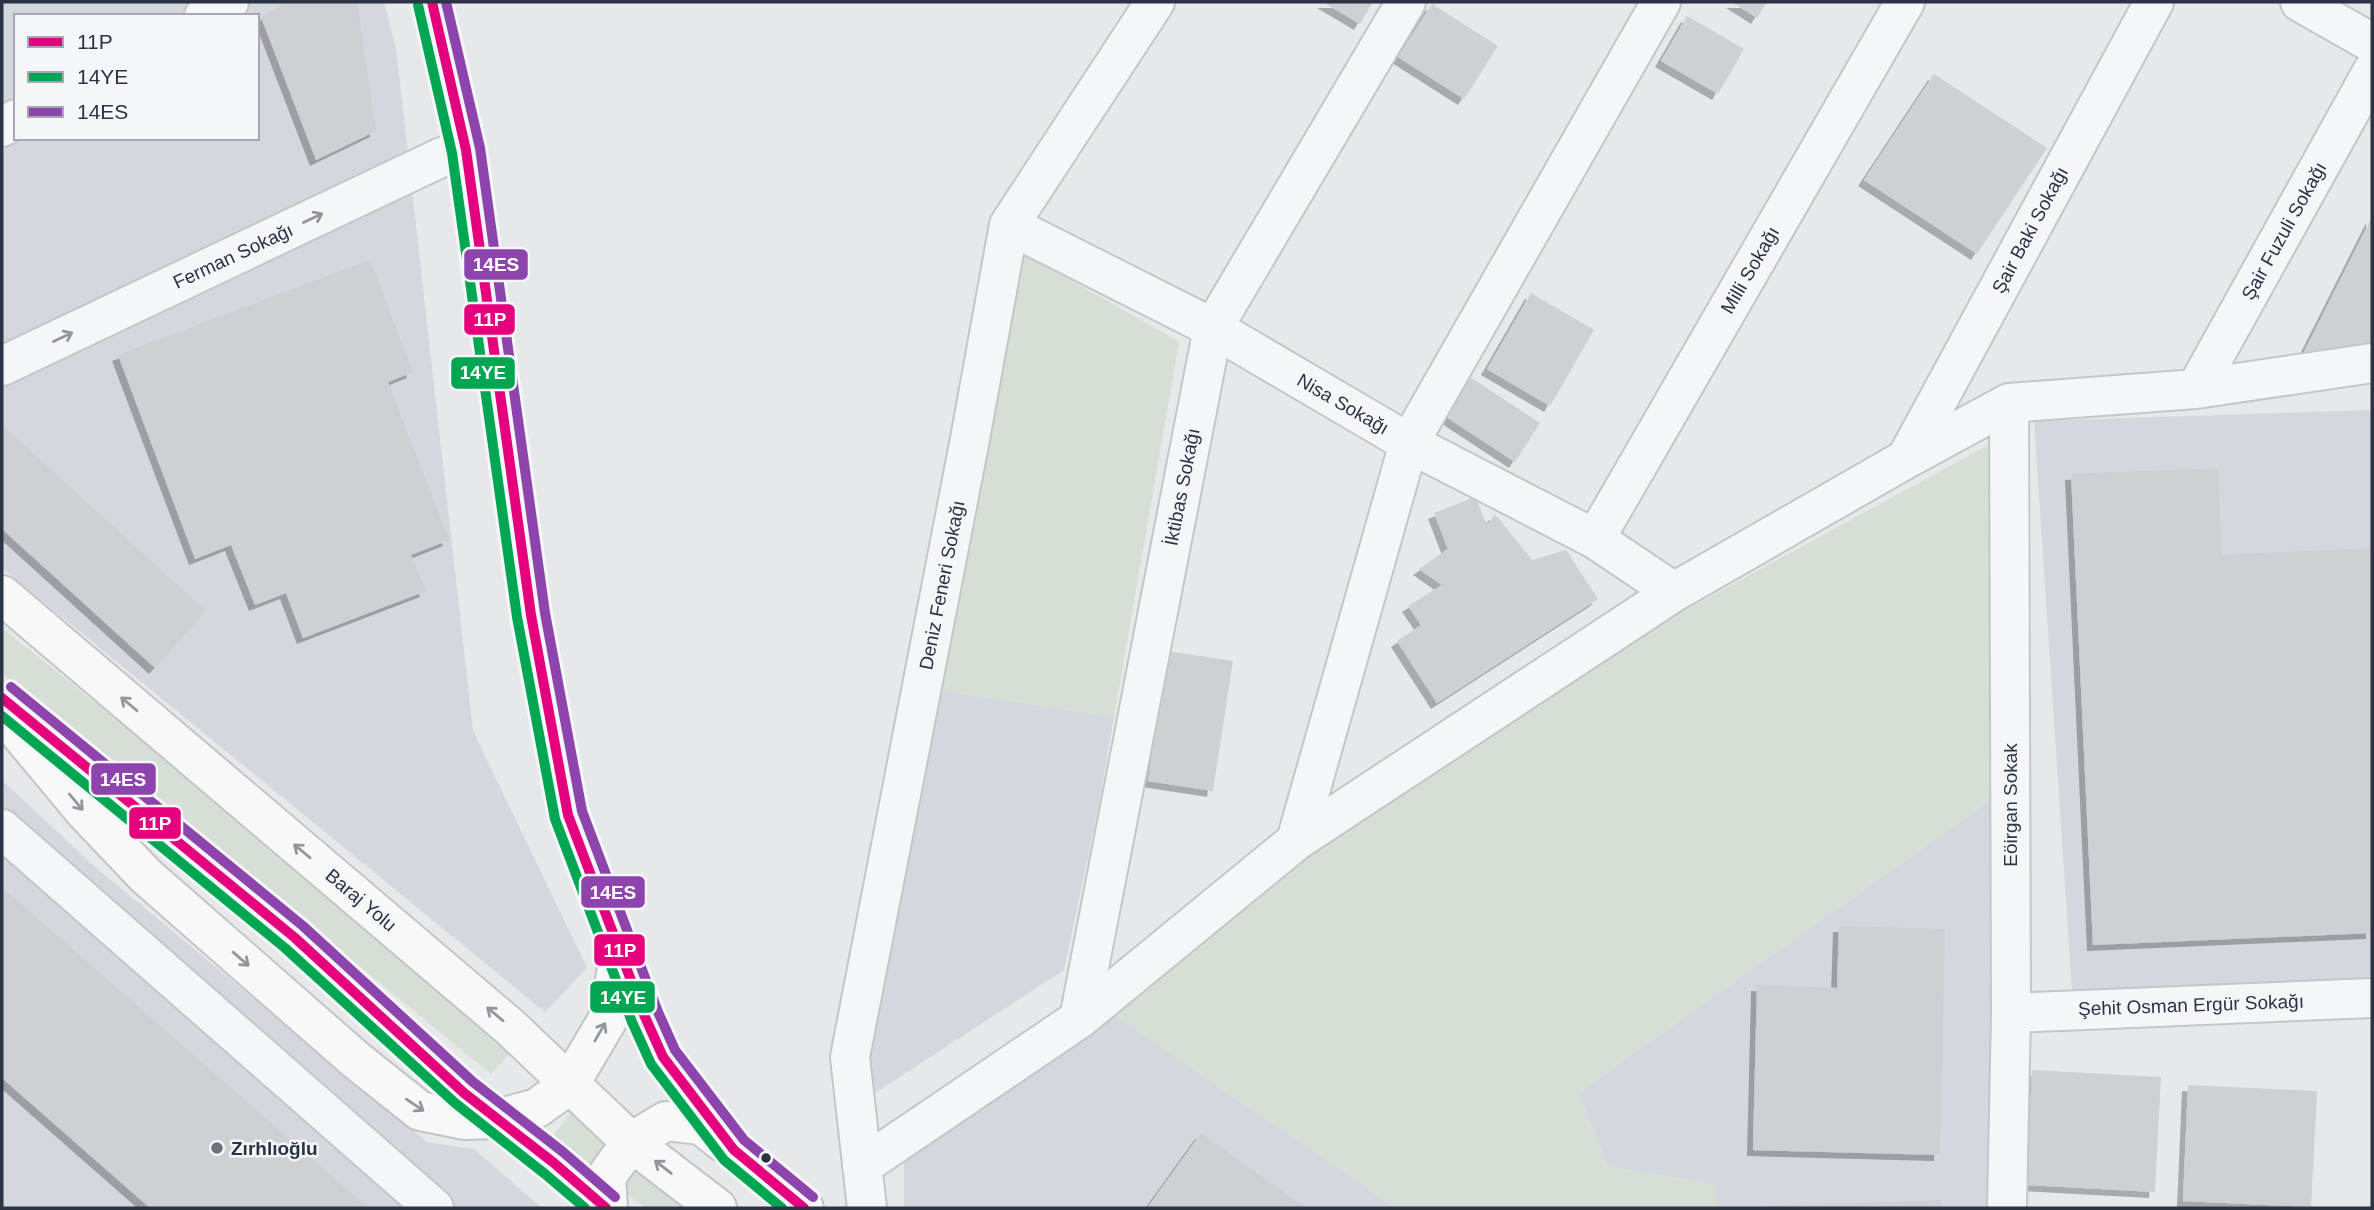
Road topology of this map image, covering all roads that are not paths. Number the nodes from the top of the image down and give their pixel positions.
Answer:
1 (229, 2) edge
2 (432, 2) edge
3 (1155, 2) edge
4 (1406, 2) edge
5 (1661, 2) edge
6 (1905, 2) edge
7 (2154, 2) edge
8 (2300, 2) edge
9 (208, 14) edge
10 (2372, 43) edge
11 (2372, 72) edge
12 (466, 150) junction
13 (1009, 225) junction
14 (1213, 328) junction
15 (2372, 363) edge
16 (2, 366) edge
17 (2196, 389) junction
18 (2009, 403) junction
19 (1409, 443) junction
20 (1906, 459) junction
21 (1595, 539) junction
22 (1674, 592) junction
23 (2, 596) edge
24 (2, 698) edge
25 (2, 712) edge
26 (2, 829) edge
27 (1296, 841) junction
28 (621, 949) junction
29 (2372, 998) edge
30 (2011, 1013) junction
31 (1079, 1019) junction
32 (569, 1085) junction
33 (497, 1119) junction
34 (631, 1142) junction
35 (734, 1150) junction
36 (862, 1166) junction
37 (434, 1208) edge
38 (607, 1208) edge
39 (717, 1208) edge
40 (804, 1208) edge
41 (867, 1208) edge
42 (2007, 1208) edge

1 - 9 street
2 - 12 main road
3 - 13 street, Deniz Feneri Sokağı
4 - 14 street, İktibas Sokağı
5 - 19 street
6 - 21 street, Milli Sokağı
7 - 20 street, Şair Baki Sokağı
8 - 10 street
11 - 17 street, Şair Fuzuli Sokağı
16 -> 12 street, Ferman Sokağı
12 - 28 main road
13 - 14 street, Nisa Sokağı
13 - 36 street, Deniz Feneri Sokağı
14 - 19 street, Nisa Sokağı
14 - 31 street, İktibas Sokağı
15 - 17 street
17 - 18 street
18 - 20 street
18 - 30 street, Eöirgan Sokak
19 - 21 street, Nisa Sokağı
19 - 27 street
20 - 22 street
21 - 22 street, Nisa Sokağı
22 - 27 street
32 -> 23 main road, Baraj Yolu
24 - 33 main road
25 -> 33 main road
26 - 37 street
27 - 31 street
32 -> 28 main road
28 - 35 main road
29 - 30 street, Şehit Osman Ergür Sokağı
30 - 42 street, Eöirgan Sokak
31 - 36 street
32 - 33 main road
32 - 34 main road, Baraj Yolu
33 - 38 main road
34 - 35 main road
34 - 38 main road
39 -> 34 main road, Baraj Yolu
35 - 40 main road
36 - 41 street, Deniz Feneri Sokağı

